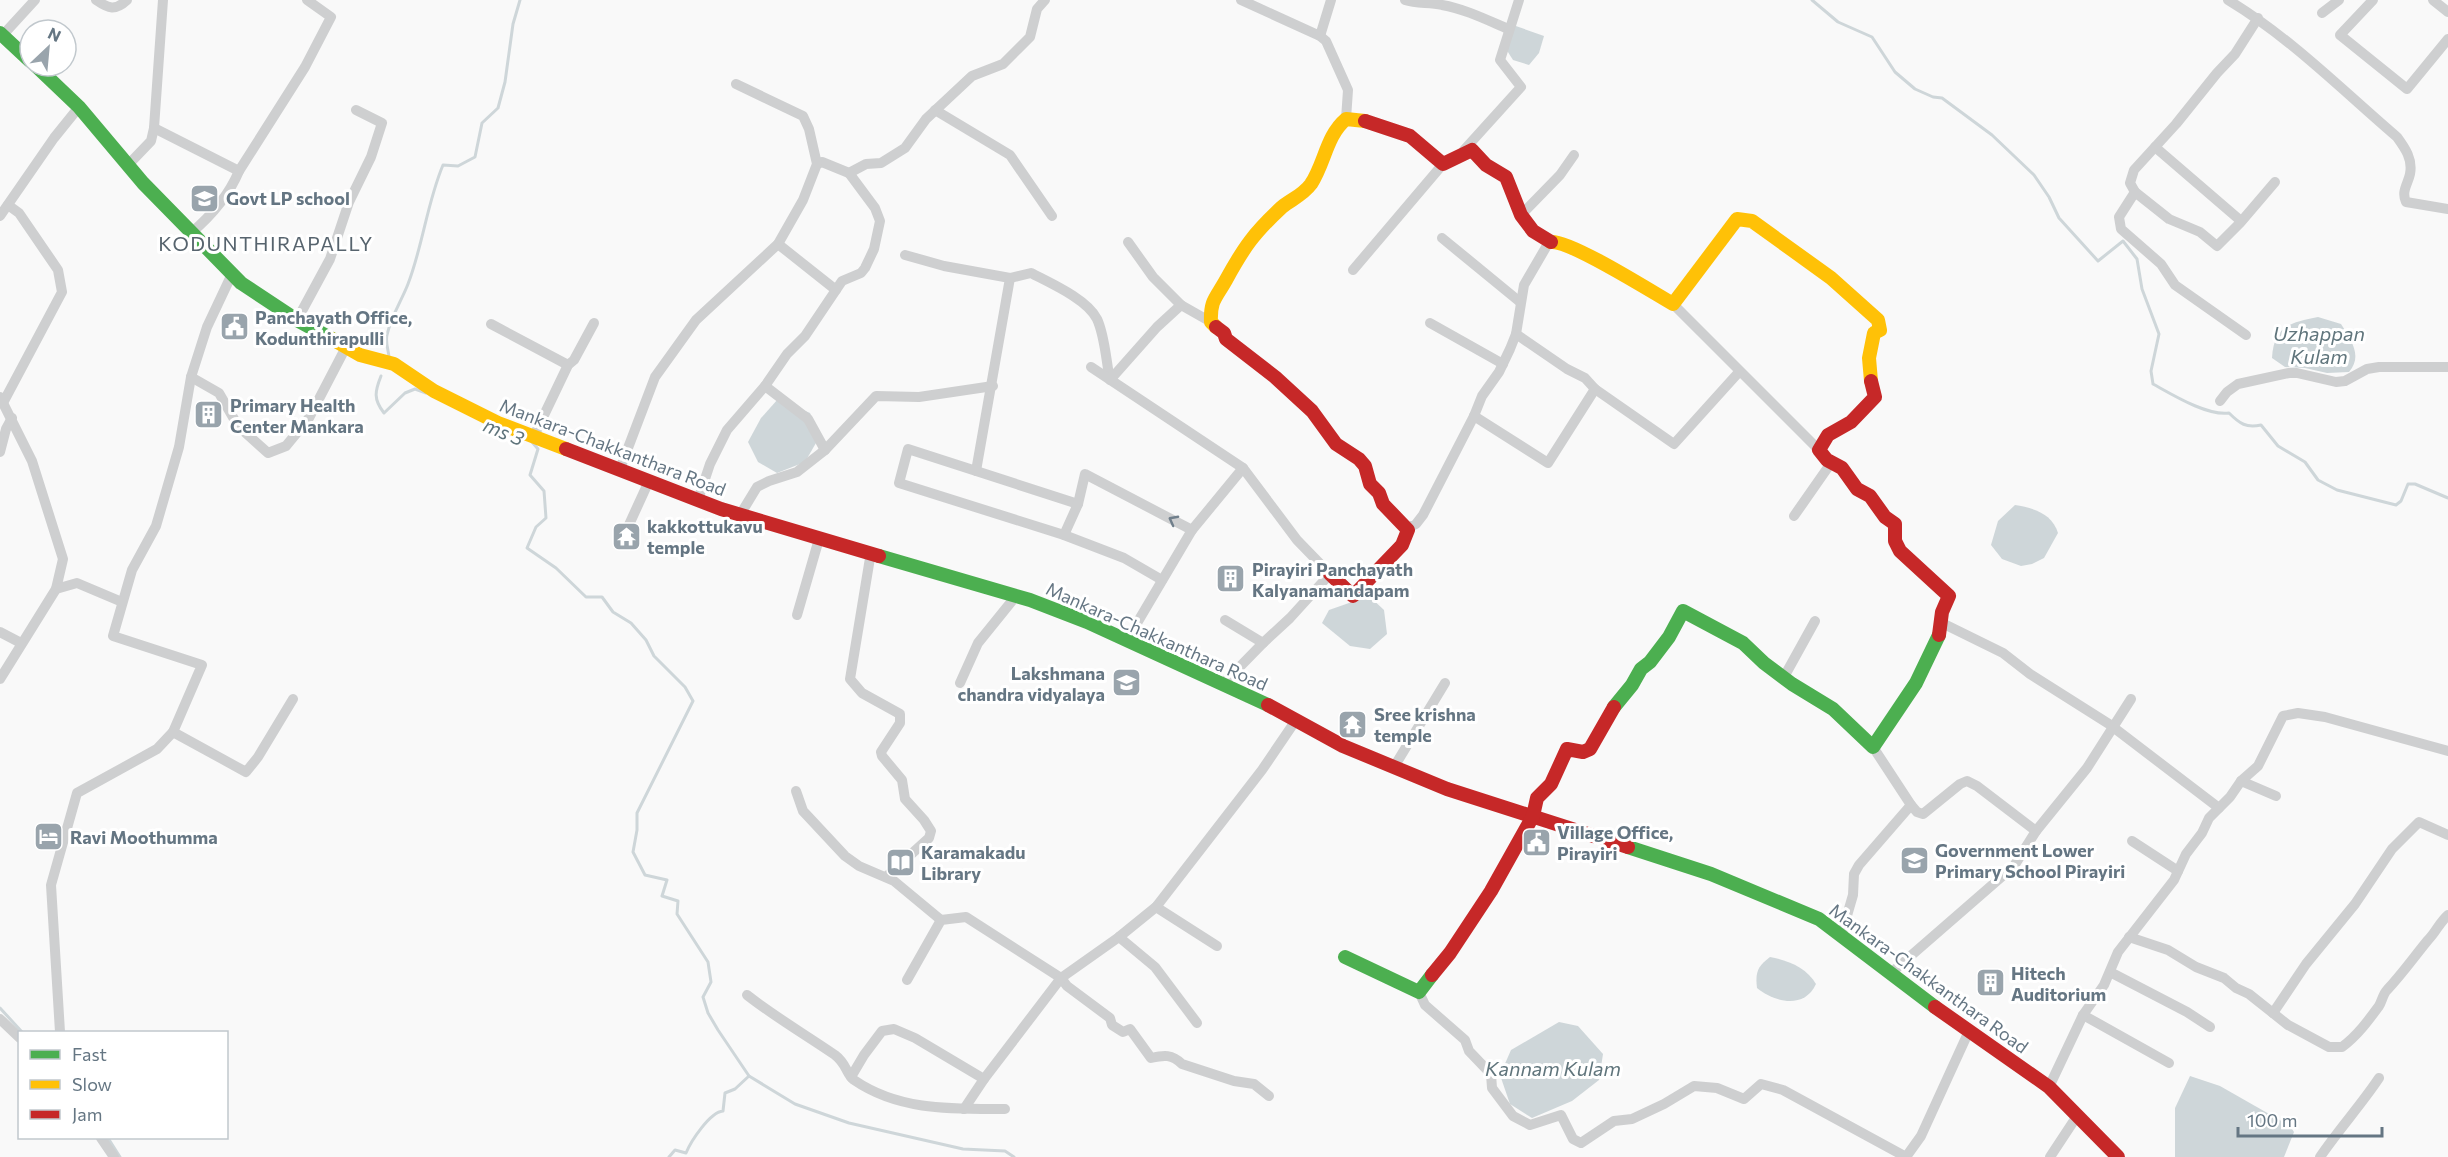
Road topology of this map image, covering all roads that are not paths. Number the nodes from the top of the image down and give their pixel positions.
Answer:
1 (34, 0) edge
2 (96, 0) edge
3 (127, 0) edge
4 (163, 0) edge
5 (307, 0) edge
6 (1045, 0) edge
7 (1241, 0) edge
8 (1331, 0) edge
9 (1405, 0) edge
10 (1518, 0) edge
11 (2228, 0) edge
12 (2339, 0) edge
13 (2373, 0) edge
14 (2433, 0) edge
15 (2448, 12) edge
16 (2322, 13) dead end
17 (2258, 18) junction
18 (1508, 29) junction
19 (2, 34) edge
20 (1320, 36) junction
21 (2448, 39) edge
22 (18, 49) edge
23 (49, 78) edge
24 (736, 84) dead end
25 (79, 107) junction
26 (356, 110) dead end
27 (935, 110) junction
28 (1346, 119) junction
29 (154, 128) junction
30 (2155, 147) junction
31 (1464, 150) junction
32 (1574, 155) dead end
33 (817, 164) junction
34 (1443, 164) junction
35 (128, 165) junction
36 (239, 171) junction
37 (849, 173) junction
38 (2275, 182) dead end
39 (2135, 192) junction
40 (8, 206) junction
41 (2448, 209) edge
42 (1521, 215) junction
43 (0, 216) edge
44 (1052, 216) dead end
45 (2241, 221) junction
46 (191, 233) junction
47 (1442, 238) dead end
48 (1128, 242) dead end
49 (1549, 242) junction
50 (778, 244) junction
51 (905, 255) dead end
52 (1353, 270) dead end
53 (232, 274) junction
54 (1010, 278) junction
55 (836, 290) junction
56 (1520, 302) junction
57 (1673, 304) junction
58 (1181, 305) junction
59 (297, 320) junction
60 (1211, 322) junction
61 (594, 323) dead end
62 (1430, 323) dead end
63 (491, 324) dead end
64 (1516, 334) junction
65 (2246, 335) dead end
66 (346, 347) junction
67 (1503, 364) junction
68 (568, 365) junction
69 (2448, 367) edge
70 (1091, 368) dead end
71 (1739, 372) junction
72 (191, 377) junction
73 (1110, 380) junction
74 (765, 386) junction
75 (993, 386) junction
76 (1595, 389) junction
77 (2, 400) edge
78 (2220, 401) dead end
79 (1474, 416) junction
80 (12, 418) junction
81 (534, 436) junction
82 (825, 450) junction
83 (1819, 450) junction
84 (0, 452) edge
85 (1831, 462) junction
86 (1243, 468) junction
87 (620, 469) junction
88 (976, 471) junction
89 (649, 481) junction
90 (698, 500) junction
91 (1078, 504) junction
92 (740, 515) junction
93 (1794, 516) dead end
94 (1407, 528) junction
95 (1192, 530) junction
96 (1064, 535) junction
97 (819, 538) junction
98 (622, 540) dead end
99 (871, 552) junction
100 (1330, 574) junction
101 (1162, 580) junction
102 (56, 589) junction
103 (1016, 596) junction
104 (122, 602) junction
105 (797, 615) dead end
106 (1225, 620) dead end
107 (1815, 621) dead end
108 (1942, 623) junction
109 (0, 632) edge
110 (1127, 640) junction
111 (21, 643) junction
112 (1263, 643) junction
113 (1784, 677) junction
114 (0, 679) edge
115 (960, 683) dead end
116 (1445, 683) dead end
117 (1223, 684) junction
118 (293, 699) dead end
119 (2131, 699) dead end
120 (1296, 720) junction
121 (2114, 728) junction
122 (172, 732) junction
123 (1873, 747) junction
124 (2448, 751) edge
125 (1394, 767) junction
126 (2241, 781) junction
127 (796, 791) dead end
128 (2276, 795) dead end
129 (1911, 805) junction
130 (2219, 808) junction
131 (1533, 816) junction
132 (2036, 831) junction
133 (2448, 835) edge
134 (2132, 841) dead end
135 (2178, 871) junction
136 (886, 878) junction
137 (1156, 907) junction
138 (2448, 915) edge
139 (941, 920) junction
140 (1841, 936) junction
141 (1119, 937) junction
142 (2129, 937) junction
143 (1217, 946) dead end
144 (1345, 957) dead end
145 (2110, 972) junction
146 (1891, 973) junction
147 (1061, 978) junction
148 (907, 980) dead end
149 (1419, 992) junction
150 (747, 995) dead end
151 (2273, 1013) junction
152 (2083, 1015) junction
153 (0, 1019) edge
154 (1197, 1023) dead end
155 (2210, 1027) dead end
156 (60, 1031) edge
157 (1969, 1031) junction
158 (18, 1036) edge
159 (2169, 1063) dead end
160 (851, 1077) junction
161 (2379, 1078) dead end
162 (984, 1079) junction
163 (2049, 1087) junction
164 (1269, 1096) dead end
165 (964, 1109) junction
166 (1005, 1109) dead end
167 (2078, 1116) junction
168 (102, 1139) edge
169 (114, 1157) edge
170 (1906, 1157) edge
171 (2050, 1157) edge
172 (2118, 1157) edge
173 (2320, 1157) edge

1 - 19 street
2 - 3 street
4 - 29 street
5 - 36 street
6 - 27 street
7 - 20 street
8 - 20 street
9 - 18 street
10 - 18 street
11 - 17 street
12 - 16 street
13 - 21 street
14 - 15 street
17 - 30 street
17 - 41 street
18 - 31 street
19 - 22 street
20 - 28 street
23 - 25 street, Mankara-Chakkanthara Road
24 - 33 street
25 - 35 street, Mankara-Chakkanthara Road
25 - 40 street
26 - 59 street
27 - 37 street
27 - 44 street
28 - 34 street
28 - 60 street
29 - 35 street
29 - 36 street
30 - 39 street
30 - 45 street
31 - 34 street
31 - 42 street
32 - 42 street
33 - 37 street
33 - 50 street
34 - 52 street
35 - 46 street, Mankara-Chakkanthara Road
36 - 46 street
37 - 55 street
38 - 45 street
39 - 45 street
39 - 65 street
40 - 43 street
40 - 77 street
42 - 49 street
46 - 53 street, Mankara-Chakkanthara Road
47 - 56 street
48 - 58 street
49 - 56 street
49 - 57 street
50 - 55 street
50 - 87 street
51 - 54 street
53 - 59 street, Mankara-Chakkanthara Road
53 - 72 street
54 - 73 street
54 - 75 street
55 - 74 street
56 - 64 street
57 - 71 street
57 - 83 street
58 - 60 street
58 - 73 street
59 - 66 street, Mankara-Chakkanthara Road
60 - 94 street
61 - 68 street
62 - 67 street
63 - 68 street
64 - 67 street
64 - 76 street
66 - 72 street
66 - 81 street, Mankara-Chakkanthara Road
67 - 79 street
68 - 81 street
69 - 78 street
70 - 73 street
71 - 76 street
71 - 83 street
72 - 104 street
73 - 86 street
74 - 82 street
74 - 90 street
75 - 82 street
75 - 88 street
76 - 79 street
77 - 80 street
79 - 94 street
80 - 84 street
80 - 102 street
81 - 87 street, Mankara-Chakkanthara Road
82 - 92 street
83 - 85 street
85 - 93 street
85 - 108 street
86 - 95 street
86 - 100 street
87 - 89 street, Mankara-Chakkanthara Road
88 - 91 street
88 - 96 street
89 - 90 street, Mankara-Chakkanthara Road
89 - 98 street
90 - 92 street, Mankara-Chakkanthara Road
95 -> 91 street
91 - 96 street
92 - 97 street, Mankara-Chakkanthara Road
94 - 100 street
95 - 101 street
96 - 101 street
97 - 99 street, Mankara-Chakkanthara Road
97 - 105 street
99 - 103 street, Mankara-Chakkanthara Road
99 - 136 street
100 - 112 street
101 - 110 street
102 - 104 street
102 - 111 street
103 - 110 street, Mankara-Chakkanthara Road
103 - 115 street
104 - 122 street
106 - 112 street
107 - 113 street
108 - 121 street
108 - 123 street
109 - 111 street
110 - 117 street, Mankara-Chakkanthara Road
111 - 114 street
112 - 117 street
113 - 123 street
113 - 131 street
116 - 125 street
117 - 120 street, Mankara-Chakkanthara Road
118 - 122 street
119 - 121 street
120 - 125 street, Mankara-Chakkanthara Road
120 - 137 street
121 - 130 street
121 - 132 street
122 - 156 street
123 - 129 street
124 - 126 street
125 - 131 street, Mankara-Chakkanthara Road
126 - 128 street
126 - 130 street
127 - 136 street
129 - 132 street
129 - 140 street
130 - 135 street
131 - 140 street, Mankara-Chakkanthara Road
131 - 149 street
132 - 146 street
133 - 151 street
134 - 135 street
135 - 142 street
136 - 139 street
137 - 141 street
137 - 143 street
138 - 151 street
139 - 147 street
139 - 148 street
140 - 146 street, Mankara-Chakkanthara Road
141 - 147 street
141 - 154 street
142 - 145 street
142 - 151 street
144 - 149 street
145 - 152 street
145 - 155 street
146 - 157 street, Mankara-Chakkanthara Road
147 - 162 street
147 - 164 street
149 - 170 street
150 - 160 street
152 - 159 street
152 - 163 street
153 - 158 street
157 - 163 street, Mankara-Chakkanthara Road
157 - 170 street
160 - 162 street
160 - 165 street
161 - 173 street
162 - 165 street
163 - 167 street, Mankara-Chakkanthara Road
165 - 166 street
167 - 171 street
167 - 172 street, Mankara-Chakkanthara Road
168 - 169 street

